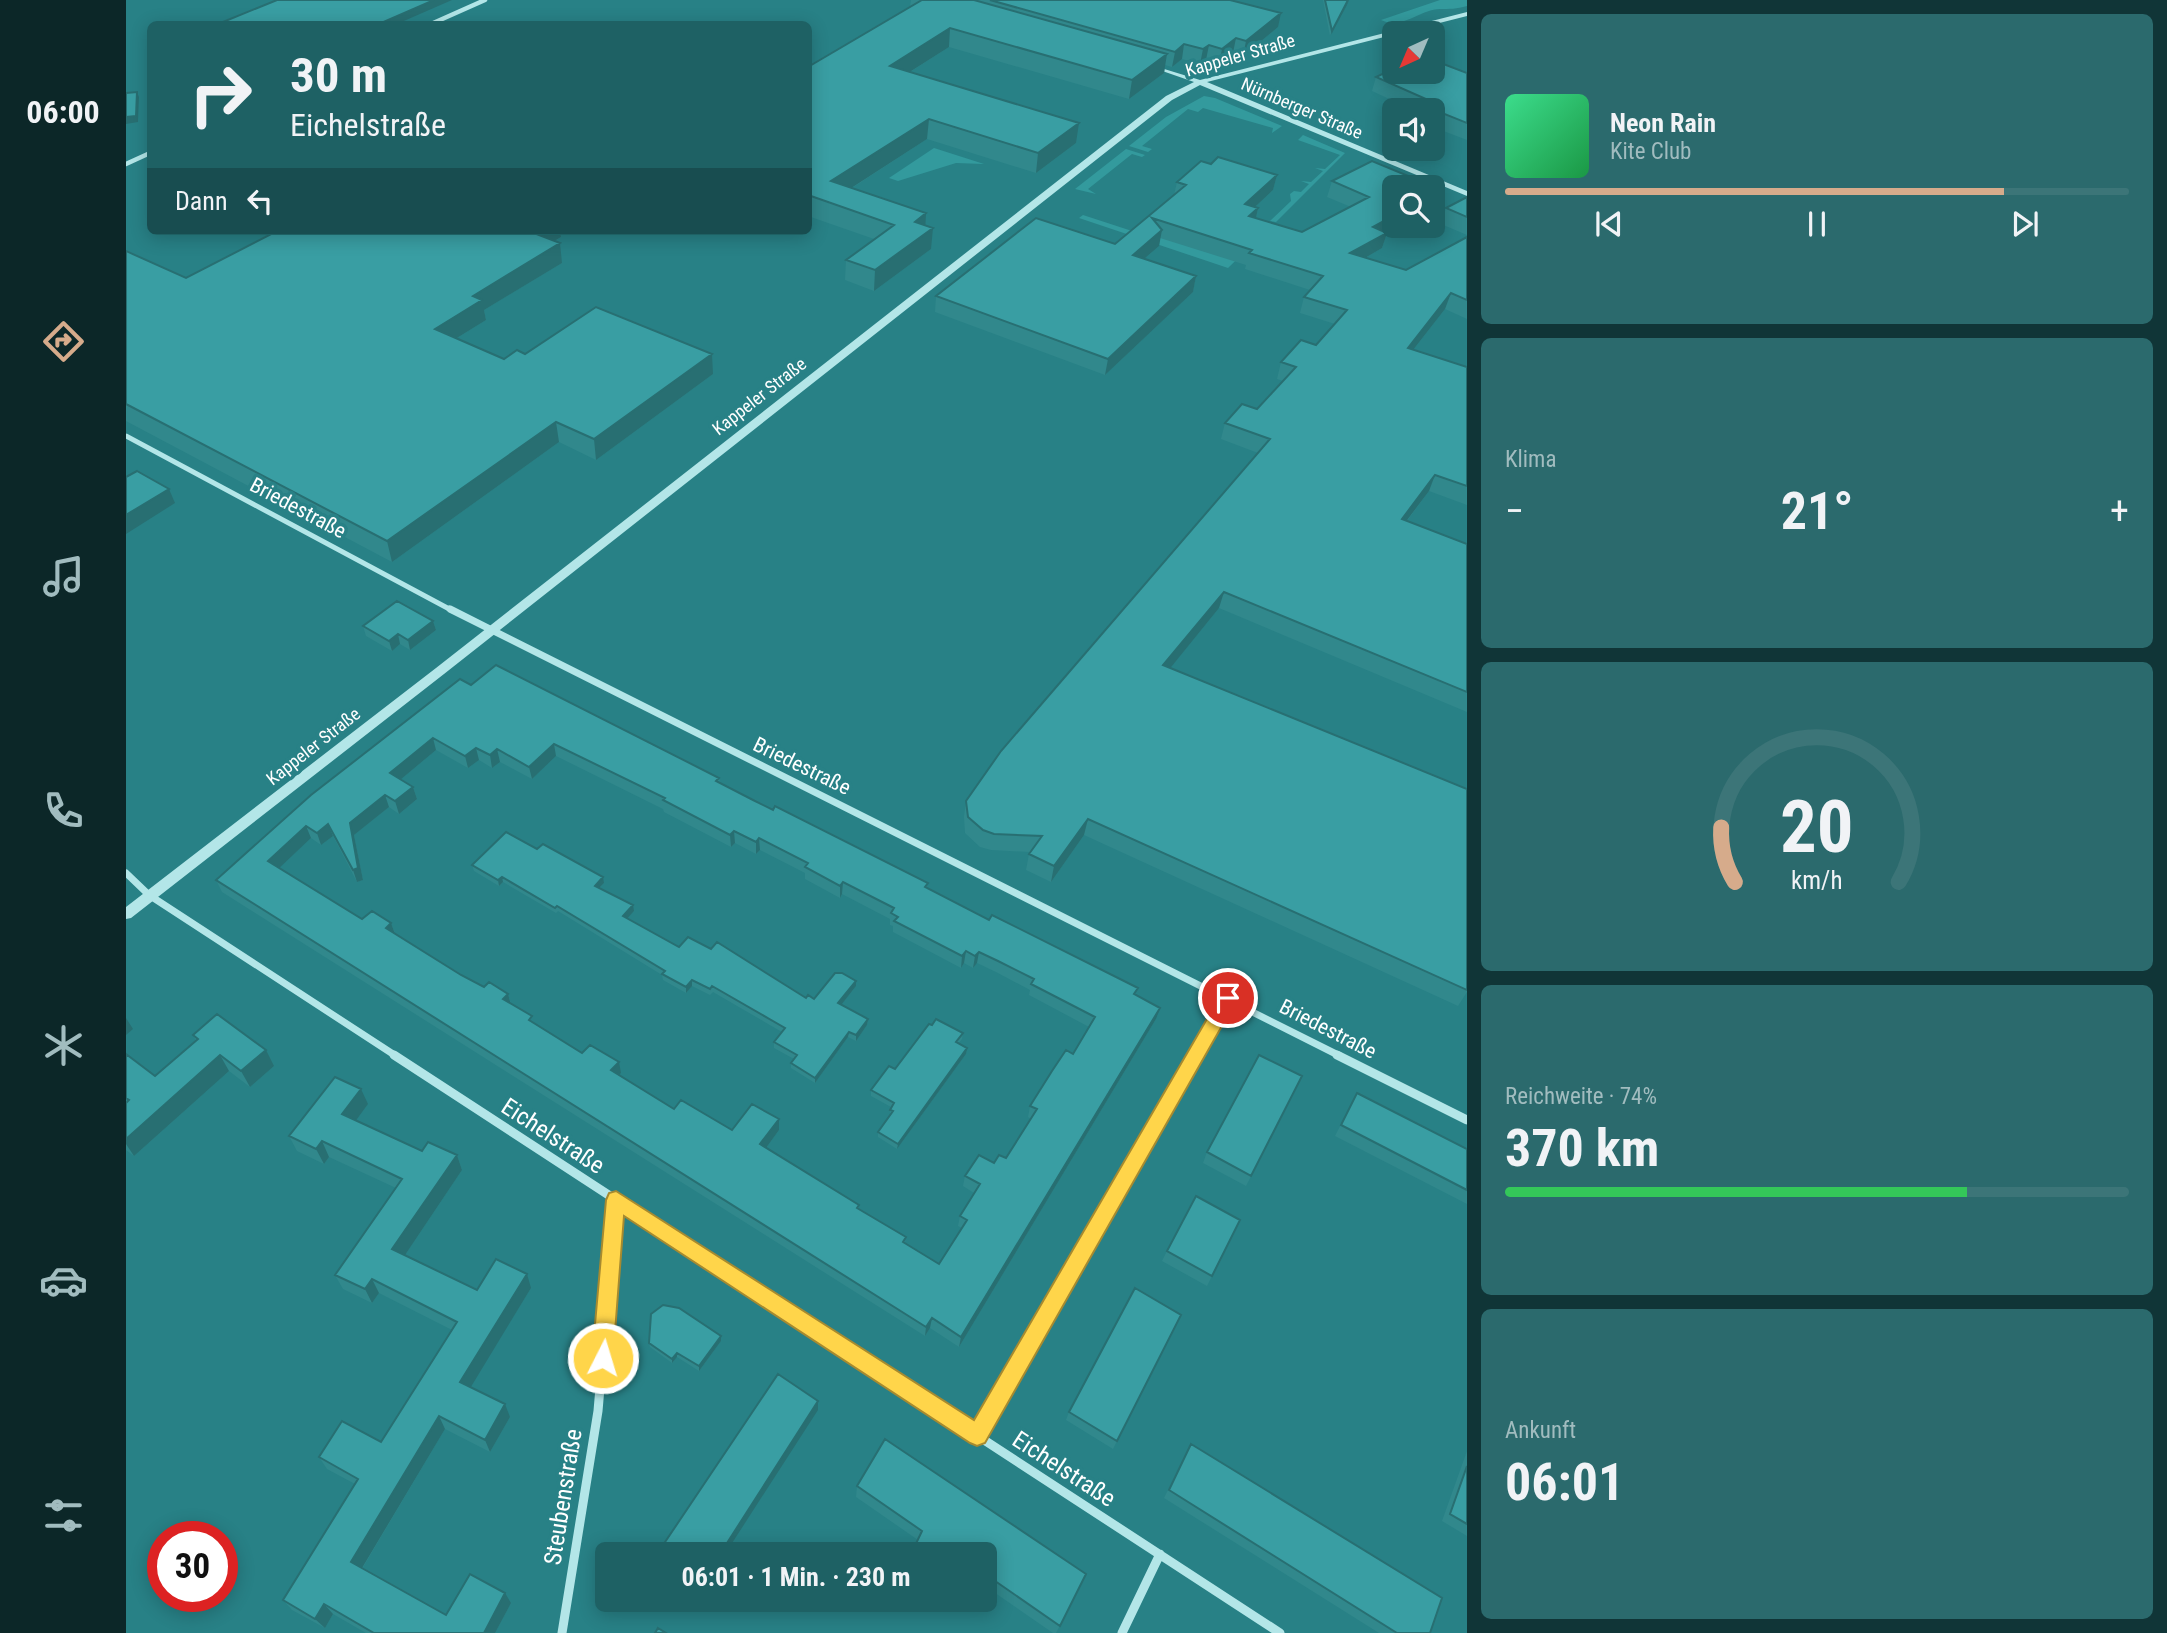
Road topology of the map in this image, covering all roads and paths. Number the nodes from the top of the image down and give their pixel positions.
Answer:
1 (485, 0) edge
2 (1467, 14) edge
3 (437, 21) edge
4 (1137, 61) edge
5 (1200, 82) junction
6 (147, 154) edge
7 (126, 164) edge
8 (1467, 194) edge
9 (126, 436) edge
10 (491, 631) junction
11 (126, 873) edge
12 (149, 895) junction
13 (126, 914) edge
14 (1228, 998) junction
15 (1467, 1119) edge
16 (616, 1200) junction
17 (977, 1435) junction
18 (1160, 1554) junction
19 (562, 1633) edge
20 (1122, 1633) edge
21 (1280, 1633) edge

1 - 3 street
2 - 5 street, Kappeler Straße
4 - 5 street, Nürnberger Straße
5 - 8 street, Nürnberger Straße
5 - 10 street, Kappeler Straße
6 - 7 street
9 - 10 street, Briedestraße
10 - 12 street, Kappeler Straße
10 - 14 street, Briedestraße
11 - 12 street, Eichelstraße
12 - 13 street, Kappeler Straße
12 - 16 street, Eichelstraße
14 - 15 street, Briedestraße
14 - 17 street
16 - 17 street, Eichelstraße
16 - 19 street, Steubenstraße
17 - 18 street, Eichelstraße
18 - 20 street
18 - 21 street, Eichelstraße

